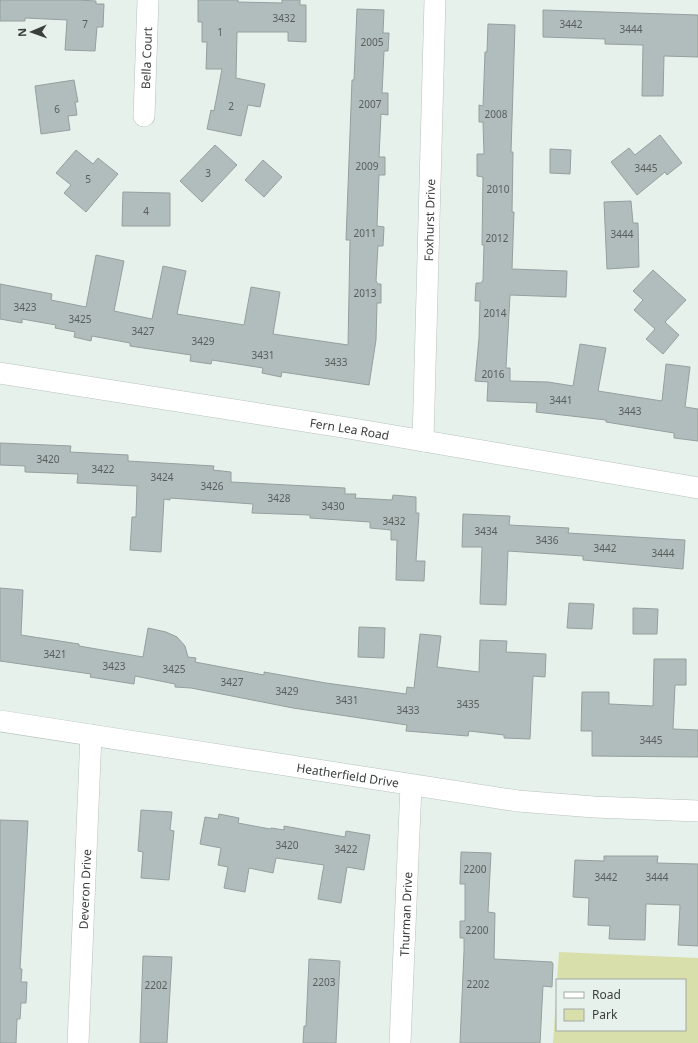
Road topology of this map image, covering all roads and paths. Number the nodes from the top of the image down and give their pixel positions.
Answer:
1 (148, 0) edge
2 (435, 0) edge
3 (144, 116) dead end
4 (0, 373) edge
5 (423, 441) junction
6 (698, 488) edge
7 (0, 721) edge
8 (91, 735) junction
9 (411, 786) junction
10 (698, 811) edge
11 (78, 1043) edge
12 (400, 1043) edge

1 - 3 street, Bella Court
2 - 5 street, Foxhurst Drive
4 - 5 street, Fern Lea Road
5 - 6 street, Fern Lea Road
7 - 8 street, Heatherfield Drive
8 - 9 street, Heatherfield Drive
8 - 11 street, Deveron Drive
9 - 10 street, Heatherfield Drive
9 - 12 street, Thurman Drive

